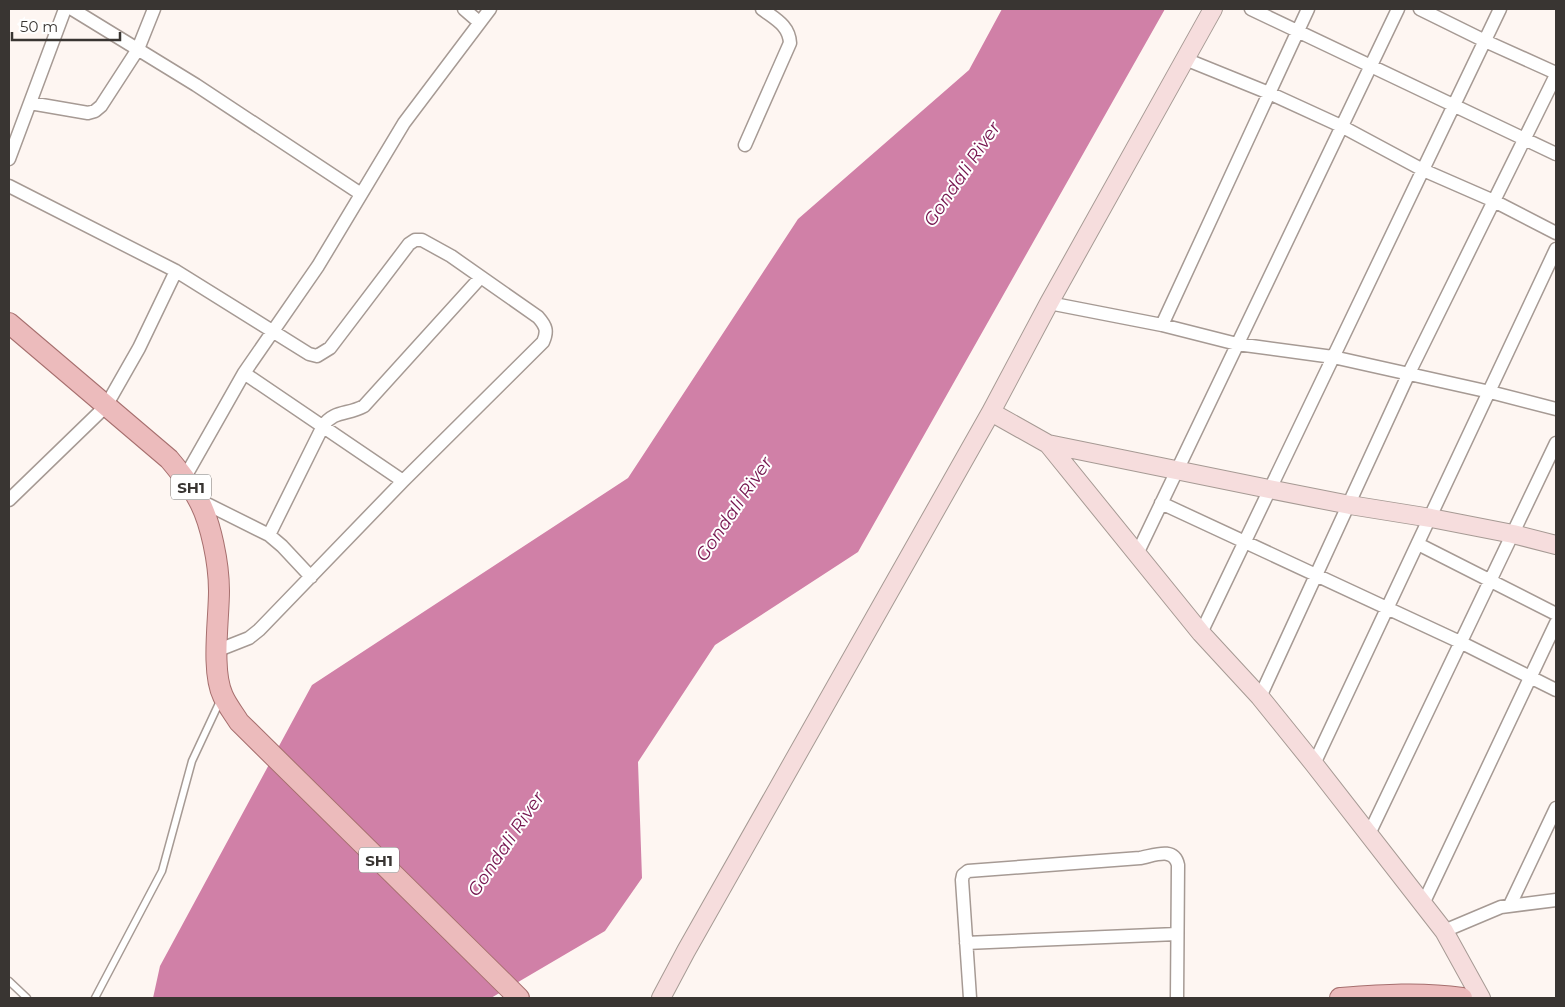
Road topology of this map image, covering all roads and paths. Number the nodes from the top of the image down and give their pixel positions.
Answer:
1 (65, 9) edge
2 (72, 9) edge
3 (154, 9) edge
4 (464, 9) edge
5 (490, 9) edge
6 (762, 9) edge
7 (1213, 9) edge
8 (1252, 9) edge
9 (1308, 9) edge
10 (1398, 9) edge
11 (1420, 9) edge
12 (1500, 9) edge
13 (478, 22) junction
14 (1297, 30) junction
15 (1485, 41) junction
16 (138, 49) junction
17 (1185, 59) junction
18 (1371, 66) junction
19 (1556, 74) edge
20 (1269, 93) junction
21 (30, 103) junction
22 (1454, 105) junction
23 (1341, 126) junction
24 (1526, 139) junction
25 (744, 145) dead end
26 (1556, 154) edge
27 (9, 159) edge
28 (1423, 170) junction
29 (9, 186) edge
30 (361, 194) junction
31 (1494, 201) junction
32 (1556, 233) edge
33 (1556, 249) edge
34 (176, 271) junction
35 (480, 278) junction
36 (1050, 303) junction
37 (9, 323) edge
38 (1162, 325) junction
39 (273, 330) junction
40 (1237, 344) junction
41 (1333, 357) junction
42 (244, 373) junction
43 (1409, 374) junction
44 (1490, 392) junction
45 (106, 406) junction
46 (1556, 409) edge
47 (991, 412) junction
48 (323, 426) junction
49 (1556, 443) edge
50 (1048, 444) junction
51 (1177, 470) junction
52 (185, 477) junction
53 (404, 481) junction
54 (1269, 489) junction
55 (9, 500) edge
56 (199, 500) junction
57 (1161, 504) junction
58 (1350, 505) junction
59 (1431, 518) junction
60 (1513, 534) junction
61 (269, 535) junction
62 (1244, 542) junction
63 (1418, 544) junction
64 (1556, 545) edge
65 (1137, 554) junction
66 (1316, 575) junction
67 (311, 577) junction
68 (1490, 580) junction
69 (1386, 609) junction
70 (1556, 614) edge
71 (1556, 623) edge
72 (1201, 633) junction
73 (1460, 642) junction
74 (216, 652) junction
75 (1532, 677) junction
76 (1556, 690) edge
77 (222, 695) junction
78 (1260, 697) junction
79 (1314, 764) junction
80 (1556, 808) edge
81 (1368, 834) junction
82 (1556, 900) edge
83 (1423, 904) junction
84 (1510, 905) junction
85 (1444, 932) junction
86 (1177, 934) junction
87 (966, 943) junction
88 (9, 981) edge
89 (27, 998) edge
90 (95, 998) edge
91 (519, 998) edge
92 (661, 998) edge
93 (970, 998) edge
94 (1176, 998) edge
95 (1340, 998) edge
96 (1462, 998) edge
97 (1481, 998) edge

1 - 21 street
2 - 16 street
3 - 16 street
4 - 13 street
5 - 13 street
6 - 25 street
7 - 17 street
8 - 14 street
9 - 14 street
10 - 18 street
11 - 15 street
12 - 15 street
13 - 30 street
14 - 18 street
14 - 20 street
15 - 19 street
15 - 22 street
16 - 21 street
16 - 30 street
17 - 20 street
17 - 36 street
18 - 22 street
18 - 23 street
19 - 24 street
20 - 23 street
20 - 38 street
21 - 27 street
22 - 24 street
22 - 28 street
23 - 28 street
23 - 40 street
24 - 26 street
24 - 31 street
28 - 31 street
28 - 41 street
29 - 34 street
30 - 39 street
31 - 32 street
31 - 43 street
33 - 44 street
34 - 39 street
34 - 45 street
35 - 39 street
35 - 48 street
35 - 53 street
36 - 38 street
36 - 47 street
37 - 45 main road, SH1
38 - 40 street
39 - 42 street
40 - 41 street
40 - 51 street
41 - 43 street
41 - 54 street
42 - 48 street
42 - 52 street
43 - 44 street
43 - 58 street
44 - 46 street
44 - 59 street
45 - 52 main road, SH1
45 - 55 street
47 - 50 street
47 - 92 street
48 - 53 street
48 - 61 street
49 - 60 street
50 - 51 street
50 - 65 street
51 - 54 street
51 - 57 street
52 - 56 main road, SH1
53 - 67 street
54 - 58 street
54 - 62 street
56 - 61 street
56 - 74 main road, SH1
57 - 62 street
57 - 65 street
58 - 59 street
58 - 66 street
59 - 60 street
59 - 63 street
60 - 64 street
60 - 68 street
61 - 67 street
62 - 66 street
62 - 72 street
63 - 68 street
63 - 69 street
65 - 72 street
66 - 69 street
66 - 78 street
67 - 74 street
68 - 70 street
68 - 73 street
69 - 73 street
69 - 79 street
71 - 75 street
72 - 78 street
73 - 75 street
73 - 81 street
74 - 77 main road, SH1
75 - 76 street
75 - 83 street
77 - 90 lane
77 - 91 main road, SH1
78 - 79 street
79 - 81 street
80 - 84 street
81 - 83 street
82 - 84 street
83 - 85 street
84 - 85 street
85 - 97 street
86 - 87 street
86 - 87 street
86 - 94 street
87 - 93 street
88 - 89 lane
95 - 96 main road

